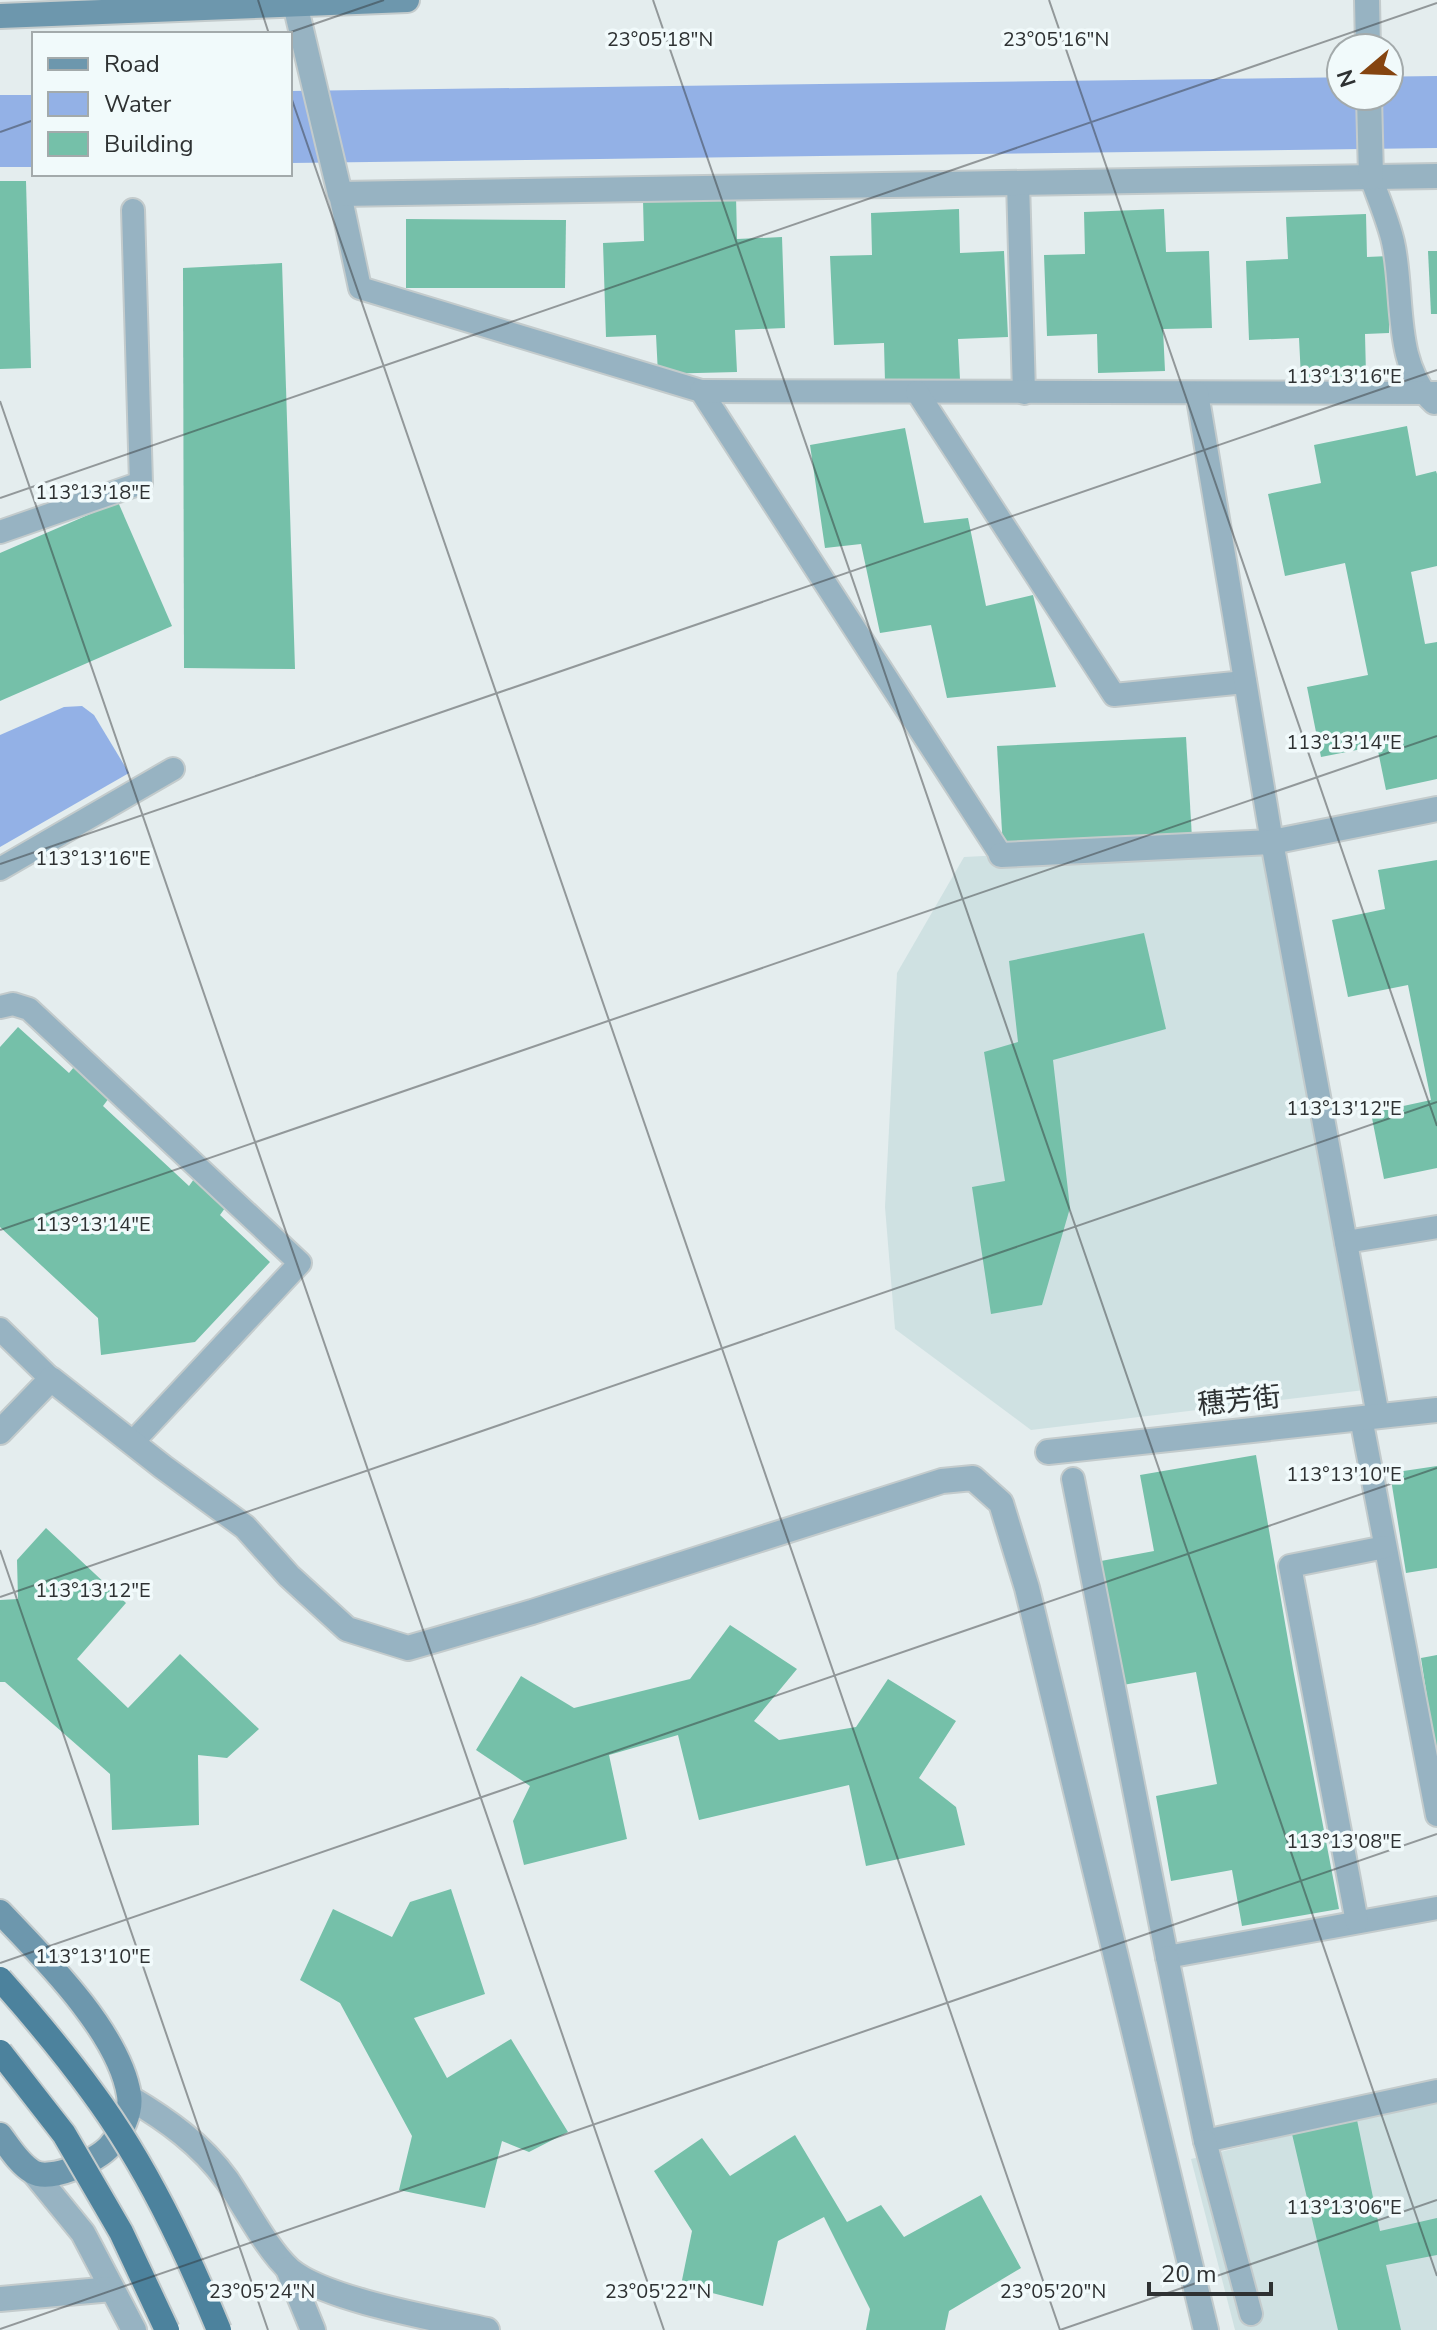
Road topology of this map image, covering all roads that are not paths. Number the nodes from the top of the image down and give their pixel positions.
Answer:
1 (407, 0) edge
2 (1367, 0) edge
3 (295, 4) junction
4 (0, 16) edge
5 (1368, 32) edge
6 (1369, 112) edge
7 (1437, 176) edge
8 (1371, 177) junction
9 (1018, 182) junction
10 (340, 194) junction
11 (133, 210) dead end
12 (701, 391) junction
13 (917, 392) junction
14 (1024, 393) junction
15 (1197, 393) junction
16 (1433, 398) edge
17 (0, 532) edge
18 (1245, 682) junction
19 (173, 769) dead end
20 (1437, 809) edge
21 (1272, 842) junction
22 (1001, 855) joint
23 (0, 869) edge
24 (0, 1007) edge
25 (1437, 1227) edge
26 (1346, 1242) junction
27 (0, 1329) edge
28 (51, 1379) junction
29 (1437, 1410) edge
30 (1370, 1417) junction
31 (0, 1432) edge
32 (132, 1443) junction
33 (1048, 1452) dead end
34 (1073, 1479) dead end
35 (1385, 1547) junction
36 (1437, 1815) edge
37 (1437, 1908) edge
38 (0, 1912) edge
39 (1357, 1922) junction
40 (1167, 1957) junction
41 (0, 1979) edge
42 (0, 2052) edge
43 (1437, 2091) edge
44 (130, 2098) junction
45 (0, 2135) edge
46 (1205, 2141) junction
47 (34, 2173) junction
48 (288, 2269) junction
49 (112, 2289) junction
50 (0, 2299) edge
51 (1251, 2314) dead end
52 (134, 2330) edge
53 (167, 2330) edge
54 (219, 2330) edge
55 (313, 2330) edge
56 (487, 2330) edge
57 (1206, 2330) edge

1 - 3 street
2 - 5 street
3 - 4 street
3 - 10 street
6 - 8 street
7 - 8 street
8 - 9 street
8 - 16 lane
9 - 10 street
9 - 14 lane
10 - 12 lane
11 - 17 lane
12 - 13 lane
12 - 22 lane
13 - 14 lane
13 - 18 lane
14 - 15 lane
15 - 16 lane
15 - 18 lane
18 - 21 lane
19 - 23 lane
20 - 21 street
21 - 22 street
21 - 26 lane
24 - 32 lane
25 - 26 lane
26 - 30 lane
27 - 28 lane
28 - 31 street
28 - 32 street
29 - 30 street, 穗芳街
30 - 33 street, 穗芳街
30 - 35 lane
32 - 57 street
34 - 40 lane
35 - 36 lane
35 - 39 lane
37 - 39 lane
38 - 44 street
39 - 40 lane
40 - 46 lane
41 - 54 main road, bridge
42 - 53 main road, bridge
43 - 46 lane
44 - 47 street
44 - 48 street
45 - 47 street
46 - 51 lane
47 - 49 street
48 - 55 street
48 - 56 street
49 - 50 street
49 - 52 street

